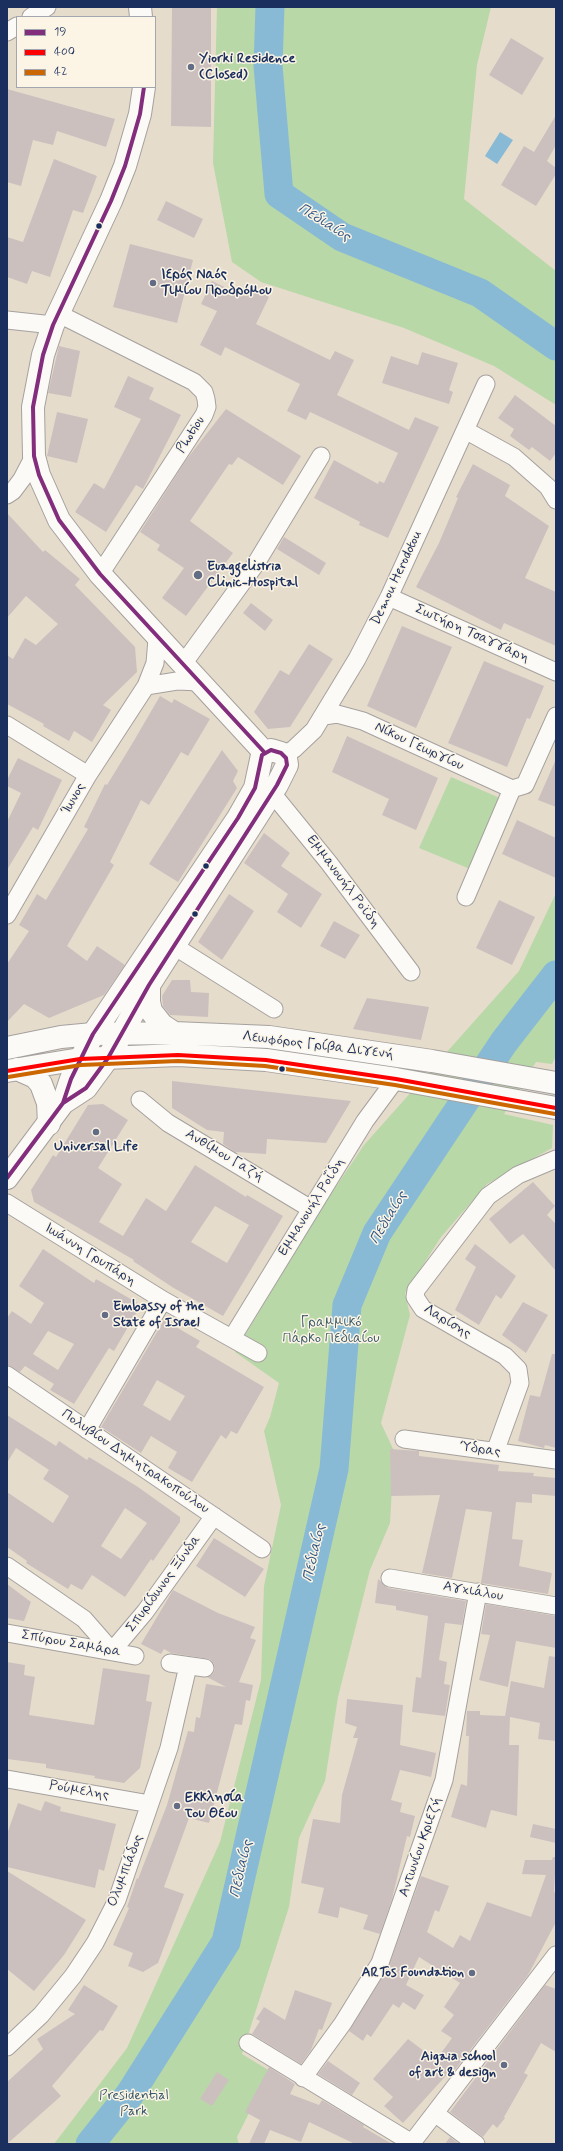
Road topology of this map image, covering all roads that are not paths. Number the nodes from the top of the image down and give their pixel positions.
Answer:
1 (48, 7) edge
2 (33, 16) edge
3 (16, 27) edge
4 (7, 32) edge
5 (144, 88) edge
6 (56, 319) junction
7 (7, 320) edge
8 (486, 384) dead end
9 (465, 430) junction
10 (34, 456) junction
11 (321, 456) dead end
12 (7, 495) edge
13 (556, 500) edge
14 (100, 574) junction
15 (388, 597) junction
16 (157, 639) junction
17 (182, 664) junction
18 (556, 672) edge
19 (200, 682) junction
20 (146, 686) junction
21 (324, 716) junction
22 (556, 716) edge
23 (7, 725) edge
24 (273, 763) junction
25 (88, 775) junction
26 (512, 789) junction
27 (272, 793) junction
28 (466, 897) dead end
29 (8, 910) edge
30 (174, 946) junction
31 (411, 972) dead end
32 (149, 985) junction
33 (274, 1009) dead end
34 (123, 1033) junction
35 (174, 1033) junction
36 (93, 1034) junction
37 (7, 1048) edge
38 (108, 1058) junction
39 (80, 1059) junction
40 (12, 1070) edge
41 (396, 1079) junction
42 (556, 1083) edge
43 (140, 1100) dead end
44 (64, 1103) junction
45 (556, 1108) edge
46 (49, 1124) junction
47 (556, 1159) edge
48 (7, 1178) edge
49 (7, 1203) edge
50 (311, 1209) junction
51 (163, 1300) junction
52 (232, 1338) junction
53 (258, 1353) dead end
54 (7, 1375) edge
55 (87, 1430) junction
56 (404, 1440) dead end
57 (495, 1452) junction
58 (556, 1460) edge
59 (214, 1516) junction
60 (262, 1549) dead end
61 (7, 1566) edge
62 (390, 1578) dead end
63 (478, 1592) junction
64 (556, 1606) edge
65 (7, 1633) edge
66 (112, 1651) junction
67 (135, 1656) dead end
68 (170, 1663) dead end
69 (188, 1666) junction
70 (205, 1668) dead end
71 (7, 1779) edge
72 (150, 1804) junction
73 (555, 1957) edge
74 (248, 2043) dead end
75 (7, 2047) edge
76 (303, 2078) junction
77 (436, 2114) junction
78 (412, 2143) edge
79 (476, 2144) edge

1 - 2 street
3 - 4 street
5 - 6 main road
6 - 7 street
6 - 10 main road
6 - 14 street, Photiou
8 - 9 street, Demou Herodotou
9 - 13 street
9 - 15 street, Demou Herodotou
10 - 12 street
10 - 14 main road
11 - 17 street
14 - 16 main road
15 - 18 street, Σωτήρη Τσαγγάρη
15 - 21 street, Demou Herodotou
16 - 17 main road
16 - 20 street, Ίωνος
17 - 19 main road
19 - 20 street
19 - 24 main road
20 - 25 street, Ίωνος
21 - 24 street, Demou Herodotou
21 - 26 street, Νίκου Γεωργίου
22 - 26 street
23 - 25 street
24 - 27 main road
24 - 36 main road
25 - 29 street, Ίωνος
26 - 28 street
27 - 30 main road
27 - 31 street, Εμμανουήλ Ροϊδη
30 - 32 main road
30 - 33 street
32 - 34 main road
32 - 35 main road
34 - 35 main road, Λεωφόρος Γρίβα Διγενή
34 - 36 main road, Λεωφόρος Γρίβα Διγενή
34 - 38 main road
35 - 42 main road, Λεωφόρος Γρίβα Διγενή
36 - 37 main road, Λεωφόρος Γρίβα Διγενή
36 - 39 main road
38 - 39 main road, Λεωφόρος Γρίβα Διγενή
38 - 41 main road, Λεωφόρος Γρίβα Διγενή
38 - 44 main road
39 - 40 main road, Λεωφόρος Γρίβα Διγενή
39 - 44 main road
40 - 46 main road
41 - 45 main road, Λεωφόρος Γρίβα Διγενή
41 - 50 street, Εμμανουήλ Ροΐδη
43 - 50 street, Ανθίμου Γαζή
44 - 46 main road
46 - 48 main road
47 - 57 street, Λαρίσης
49 - 51 street, Ιωάννη Γρυπάρη
50 - 52 street, Εμμανουήλ Ροΐδη
51 - 52 street, Ιωάννη Γρυπάρη
51 - 55 street
52 - 53 street, Ιωάννη Γρυπάρη
54 - 55 street, Πολυβίου Δημητρακοπούλου
55 - 59 street, Πολυβίου Δημητρακοπούλου
56 - 57 street, Ύδρας
57 - 58 street, Ύδρας
59 - 60 street, Πολυβίου Δημητρακοπούλου
59 - 66 street, Σπυρίδωνος Ξύνδα
61 - 66 street
62 - 63 street, Αγχιάλου
63 - 64 street, Αγχιάλου
63 - 76 street, Αντωνίου Κριεζή
65 - 66 street, Σπύρου Σαμάρα
66 - 67 street, Σπύρου Σαμάρα
68 - 69 street
69 - 70 street
69 - 72 street, Ολυμπιάδος
71 - 72 street, Ρούμελης
72 - 75 street, Ολυμπιάδος
73 - 77 street
74 - 76 street
76 - 78 street
77 - 78 street
77 - 79 street

